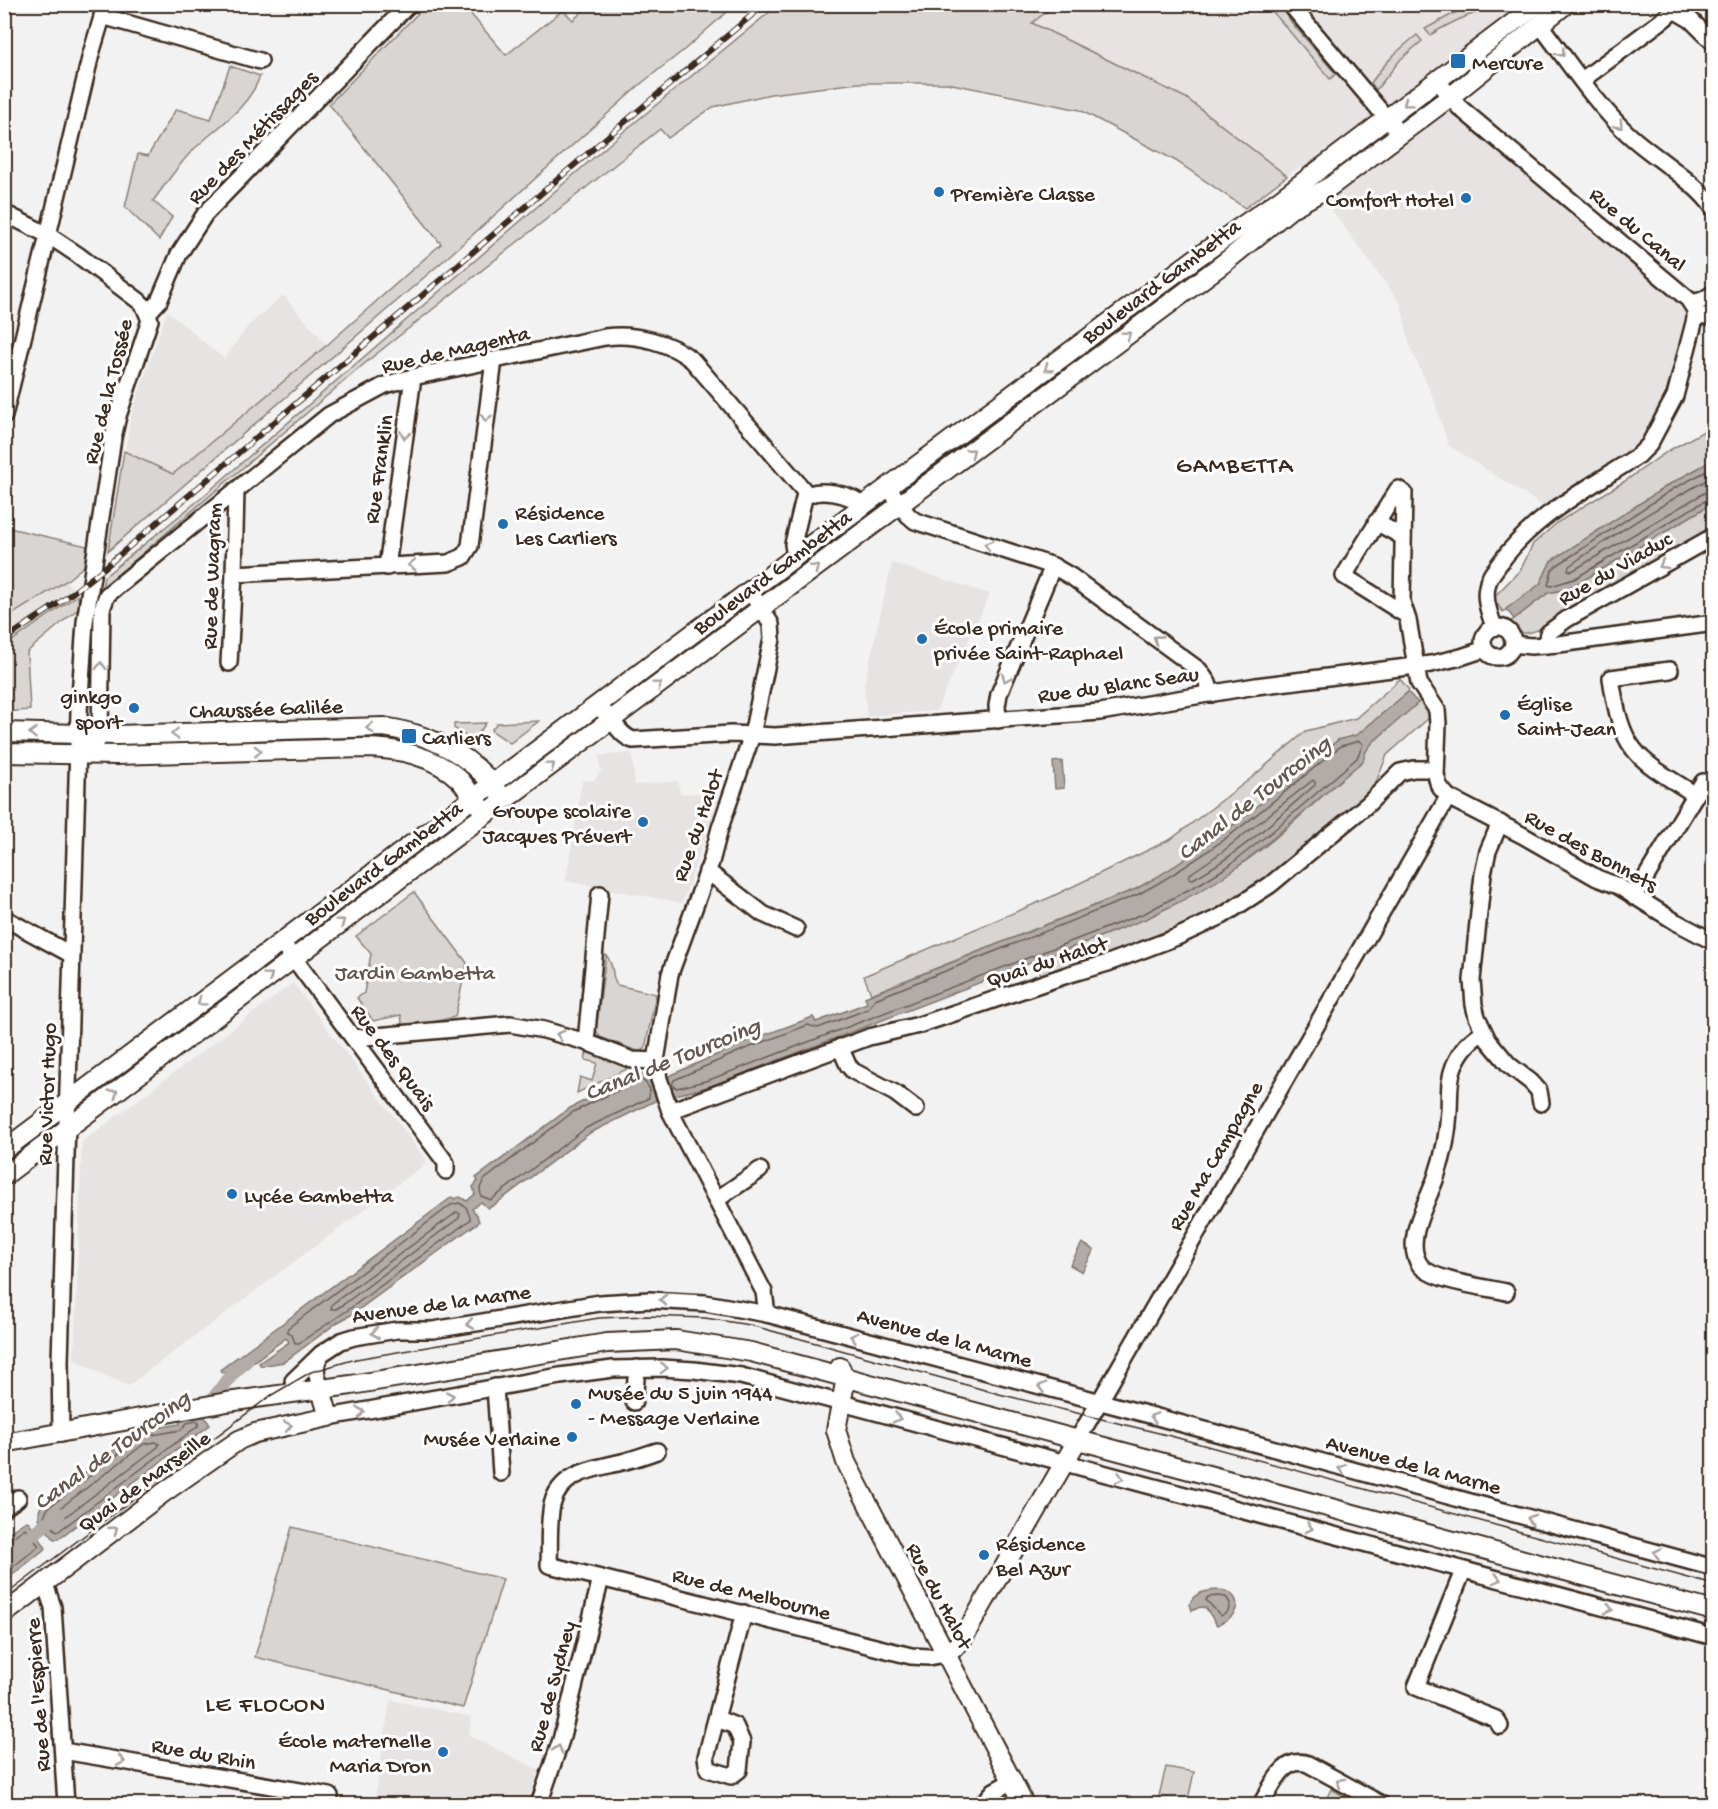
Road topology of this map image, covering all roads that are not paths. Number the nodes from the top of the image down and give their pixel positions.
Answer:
1 (409, 4) edge
2 (1290, 4) edge
3 (1538, 4) edge
4 (1566, 4) edge
5 (1673, 7) edge
6 (104, 10) edge
7 (1540, 25) junction
8 (1713, 43) edge
9 (260, 61) dead end
10 (1437, 80) junction
11 (1582, 80) junction
12 (1450, 97) junction
13 (1387, 118) junction
14 (1400, 134) junction
15 (1713, 208) edge
16 (4, 213) edge
17 (48, 235) junction
18 (1713, 293) edge
19 (1694, 309) junction
20 (148, 314) junction
21 (1713, 317) edge
22 (494, 360) junction
23 (413, 377) junction
24 (4, 416) edge
25 (888, 487) junction
26 (236, 490) junction
27 (807, 494) junction
28 (900, 504) junction
29 (863, 506) junction
30 (1376, 522) junction
31 (1713, 536) edge
32 (1403, 537) junction
33 (795, 557) junction
34 (1053, 566) junction
35 (387, 567) junction
36 (234, 574) junction
37 (750, 591) junction
38 (762, 608) junction
39 (1406, 615) junction
40 (1713, 623) edge
41 (1494, 627) junction
42 (1513, 644) junction
43 (1545, 645) junction
44 (1485, 649) junction
45 (229, 663) dead end
46 (1415, 666) junction
47 (1670, 670) dead end
48 (1211, 694) junction
49 (595, 706) junction
50 (611, 720) junction
51 (998, 720) junction
52 (4, 732) edge
53 (79, 735) junction
54 (752, 735) junction
55 (100, 736) junction
56 (4, 753) edge
57 (79, 756) junction
58 (1436, 768) junction
59 (492, 783) junction
60 (1713, 788) edge
61 (1696, 795) junction
62 (1448, 796) junction
63 (473, 797) junction
64 (504, 801) junction
65 (485, 815) junction
66 (1500, 823) junction
67 (707, 871) junction
68 (600, 894) dead end
69 (1634, 897) junction
70 (4, 918) edge
71 (796, 929) dead end
72 (281, 941) junction
73 (1713, 942) edge
74 (72, 955) junction
75 (294, 957) junction
76 (1483, 1032) junction
77 (354, 1038) junction
78 (586, 1042) junction
79 (840, 1047) junction
80 (656, 1061) junction
81 (67, 1103) junction
82 (1541, 1103) dead end
83 (916, 1109) dead end
84 (670, 1111) junction
85 (67, 1129) junction
86 (6, 1144) edge
87 (760, 1170) dead end
88 (446, 1171) dead end
89 (4, 1176) edge
90 (716, 1200) junction
91 (1506, 1292) dead end
92 (767, 1314) junction
93 (321, 1354) junction
94 (637, 1368) junction
95 (840, 1370) junction
96 (293, 1381) junction
97 (319, 1384) junction
98 (495, 1388) junction
99 (634, 1402) dead end
100 (1099, 1402) junction
101 (840, 1403) junction
102 (329, 1417) junction
103 (61, 1428) junction
104 (4, 1433) edge
105 (1081, 1433) junction
106 (4, 1443) edge
107 (657, 1451) dead end
108 (1064, 1462) junction
109 (501, 1473) dead end
110 (18, 1498) dead end
111 (4, 1508) edge
112 (1570, 1566) junction
113 (1713, 1568) edge
114 (1463, 1570) junction
115 (601, 1578) junction
116 (45, 1584) junction
117 (1713, 1599) edge
118 (1713, 1611) edge
119 (744, 1613) junction
120 (4, 1614) edge
121 (1713, 1637) edge
122 (945, 1654) junction
123 (718, 1719) dead end
124 (1500, 1726) dead end
125 (63, 1751) junction
126 (1012, 1781) junction
127 (66, 1804) edge
128 (329, 1804) edge
129 (539, 1804) edge
130 (983, 1804) edge
131 (1024, 1804) edge
132 (1261, 1804) edge
133 (1381, 1804) edge

1 - 20 street, Rue des Métissages
2 - 13 street
3 - 10 main road, Boulevard Gambetta
4 - 7 main road, Boulevard Gambetta
5 - 8 street
5 - 11 street
6 - 9 street
6 - 17 street
7 -> 11 street
7 - 12 main road, Boulevard Gambetta
10 - 12 street, Rue du Canal
10 -> 13 main road, Boulevard Gambetta
11 -> 15 street
12 - 14 main road, Boulevard Gambetta
12 - 19 street, Rue du Canal
13 - 14 street
13 -> 25 main road, Boulevard Gambetta
28 -> 14 main road, Boulevard Gambetta
16 - 17 street, Rue de la Tossée
17 - 20 street, Rue de la Tossée
17 - 24 street
18 - 19 street
19 - 21 street
19 - 41 street
20 - 53 street, Rue de la Tossée
22 - 23 street, Rue de Magenta
22 - 27 street, Rue de Magenta
22 -> 35 street
23 - 26 street, Rue de Magenta
23 -> 35 street, Rue Franklin
25 - 28 street
25 - 29 main road, Boulevard Gambetta
26 - 36 street, Rue de Wagram
55 -> 26 street, Rue de Magenta
27 - 29 street
27 - 33 street
34 -> 28 street
38 -> 28 main road, Boulevard Gambetta
29 - 33 main road, Boulevard Gambetta
30 - 32 street
30 - 32 street
30 - 39 street
31 -> 43 street, Rue du Viaduc
32 - 39 street
33 - 37 main road, Boulevard Gambetta
48 -> 34 street
34 -> 51 street
35 - 36 street
36 - 45 street, Rue de Wagram
37 - 38 street, Rue du Halot
37 - 49 main road, Boulevard Gambetta
50 -> 38 main road, Boulevard Gambetta
38 - 54 street, Rue du Halot
39 - 46 street
40 - 43 street
41 - 42 street
41 - 44 street
42 - 43 street
42 - 44 street
44 - 46 street, Rue du Blanc Seau
46 - 48 street, Rue du Blanc Seau
46 - 58 street
47 - 61 street
48 - 51 street, Rue du Blanc Seau
49 - 50 street, Rue du Blanc Seau
49 - 59 main road, Boulevard Gambetta
50 - 54 street, Rue du Blanc Seau
64 -> 50 main road, Boulevard Gambetta
51 - 54 street, Rue du Blanc Seau
53 -> 52 main road, Chaussée Galilée
53 - 55 main road, Chaussée Galilée
53 - 57 street, Rue de la Tossée
54 - 67 street, Rue du Halot
55 - 57 street
59 -> 55 main road, Chaussée Galilée
56 - 57 main road, Chaussée Galilée
57 -> 63 main road, Chaussée Galilée
57 - 74 street, Rue Victor Hugo
58 - 62 street
58 - 79 street, Quai du Halot
59 - 63 main road, Boulevard Gambetta
59 - 64 main road, Chaussée Galilée
60 - 61 street
61 - 69 street
62 - 66 street, Rue des Bonnets
62 - 100 street, Rue Ma Campagne
63 - 65 main road, Chaussée Galilée
63 - 72 main road, Boulevard Gambetta
64 - 65 main road, Boulevard Gambetta
75 -> 65 main road, Boulevard Gambetta
66 - 69 street, Rue des Bonnets
66 - 76 street
67 - 71 street
67 - 80 street, Rue du Halot
68 - 78 street
69 - 73 street, Rue des Bonnets
70 - 74 street
72 - 75 street, Rue des Quais
72 -> 81 main road, Boulevard Gambetta
74 - 81 street, Rue Victor Hugo
75 - 77 street, Rue des Quais
85 -> 75 main road, Boulevard Gambetta
76 - 82 street
76 - 91 street
78 -> 77 street
77 - 88 street, Rue des Quais
78 - 80 street
79 - 83 street
79 - 84 street, Quai du Halot
80 - 84 street, Rue du Halot
81 - 85 street, Rue Victor Hugo
81 - 86 main road, Boulevard Gambetta
84 - 90 street
85 - 89 main road, Boulevard Gambetta
85 - 103 street, Rue Victor Hugo
87 - 90 street
90 - 92 street
92 -> 93 street, Avenue de la Marne
100 -> 92 street, Avenue de la Marne
93 - 96 street, Avenue de la Marne
93 - 97 street
94 - 98 street
94 - 99 street
94 -> 101 street
95 - 97 main road
95 - 101 main road, Rue du Halot
95 - 105 main road
96 - 97 main road
96 - 103 main road
97 - 102 main road
97 - 103 main road
102 -> 98 street
98 - 109 street
100 - 105 street, Rue Ma Campagne
113 -> 100 street, Avenue de la Marne
101 -> 108 street
101 - 122 main road, Rue du Halot
116 -> 102 main road, Quai de Marseille
103 - 104 main road
103 - 106 main road
105 - 108 main road, Rue Ma Campagne
105 - 112 main road
107 - 115 street, Rue de Melbourne
108 -> 114 street
108 - 122 main road, Rue Ma Campagne
110 - 111 street
112 - 117 main road
112 - 118 main road
114 -> 121 street
114 - 124 street
115 - 119 street, Rue de Melbourne
129 -> 115 street, Rue de Sydney
116 - 120 main road, Quai de Marseille
116 - 125 street, Rue de l'Espierre
119 - 122 street, Rue de Melbourne
119 - 123 street
122 - 126 main road, Rue du Halot
125 - 127 street, Rue de l'Espierre
125 -> 128 street, Rue du Rhin
126 - 130 street
126 - 131 main road, Rue du Halot
133 -> 132 street

